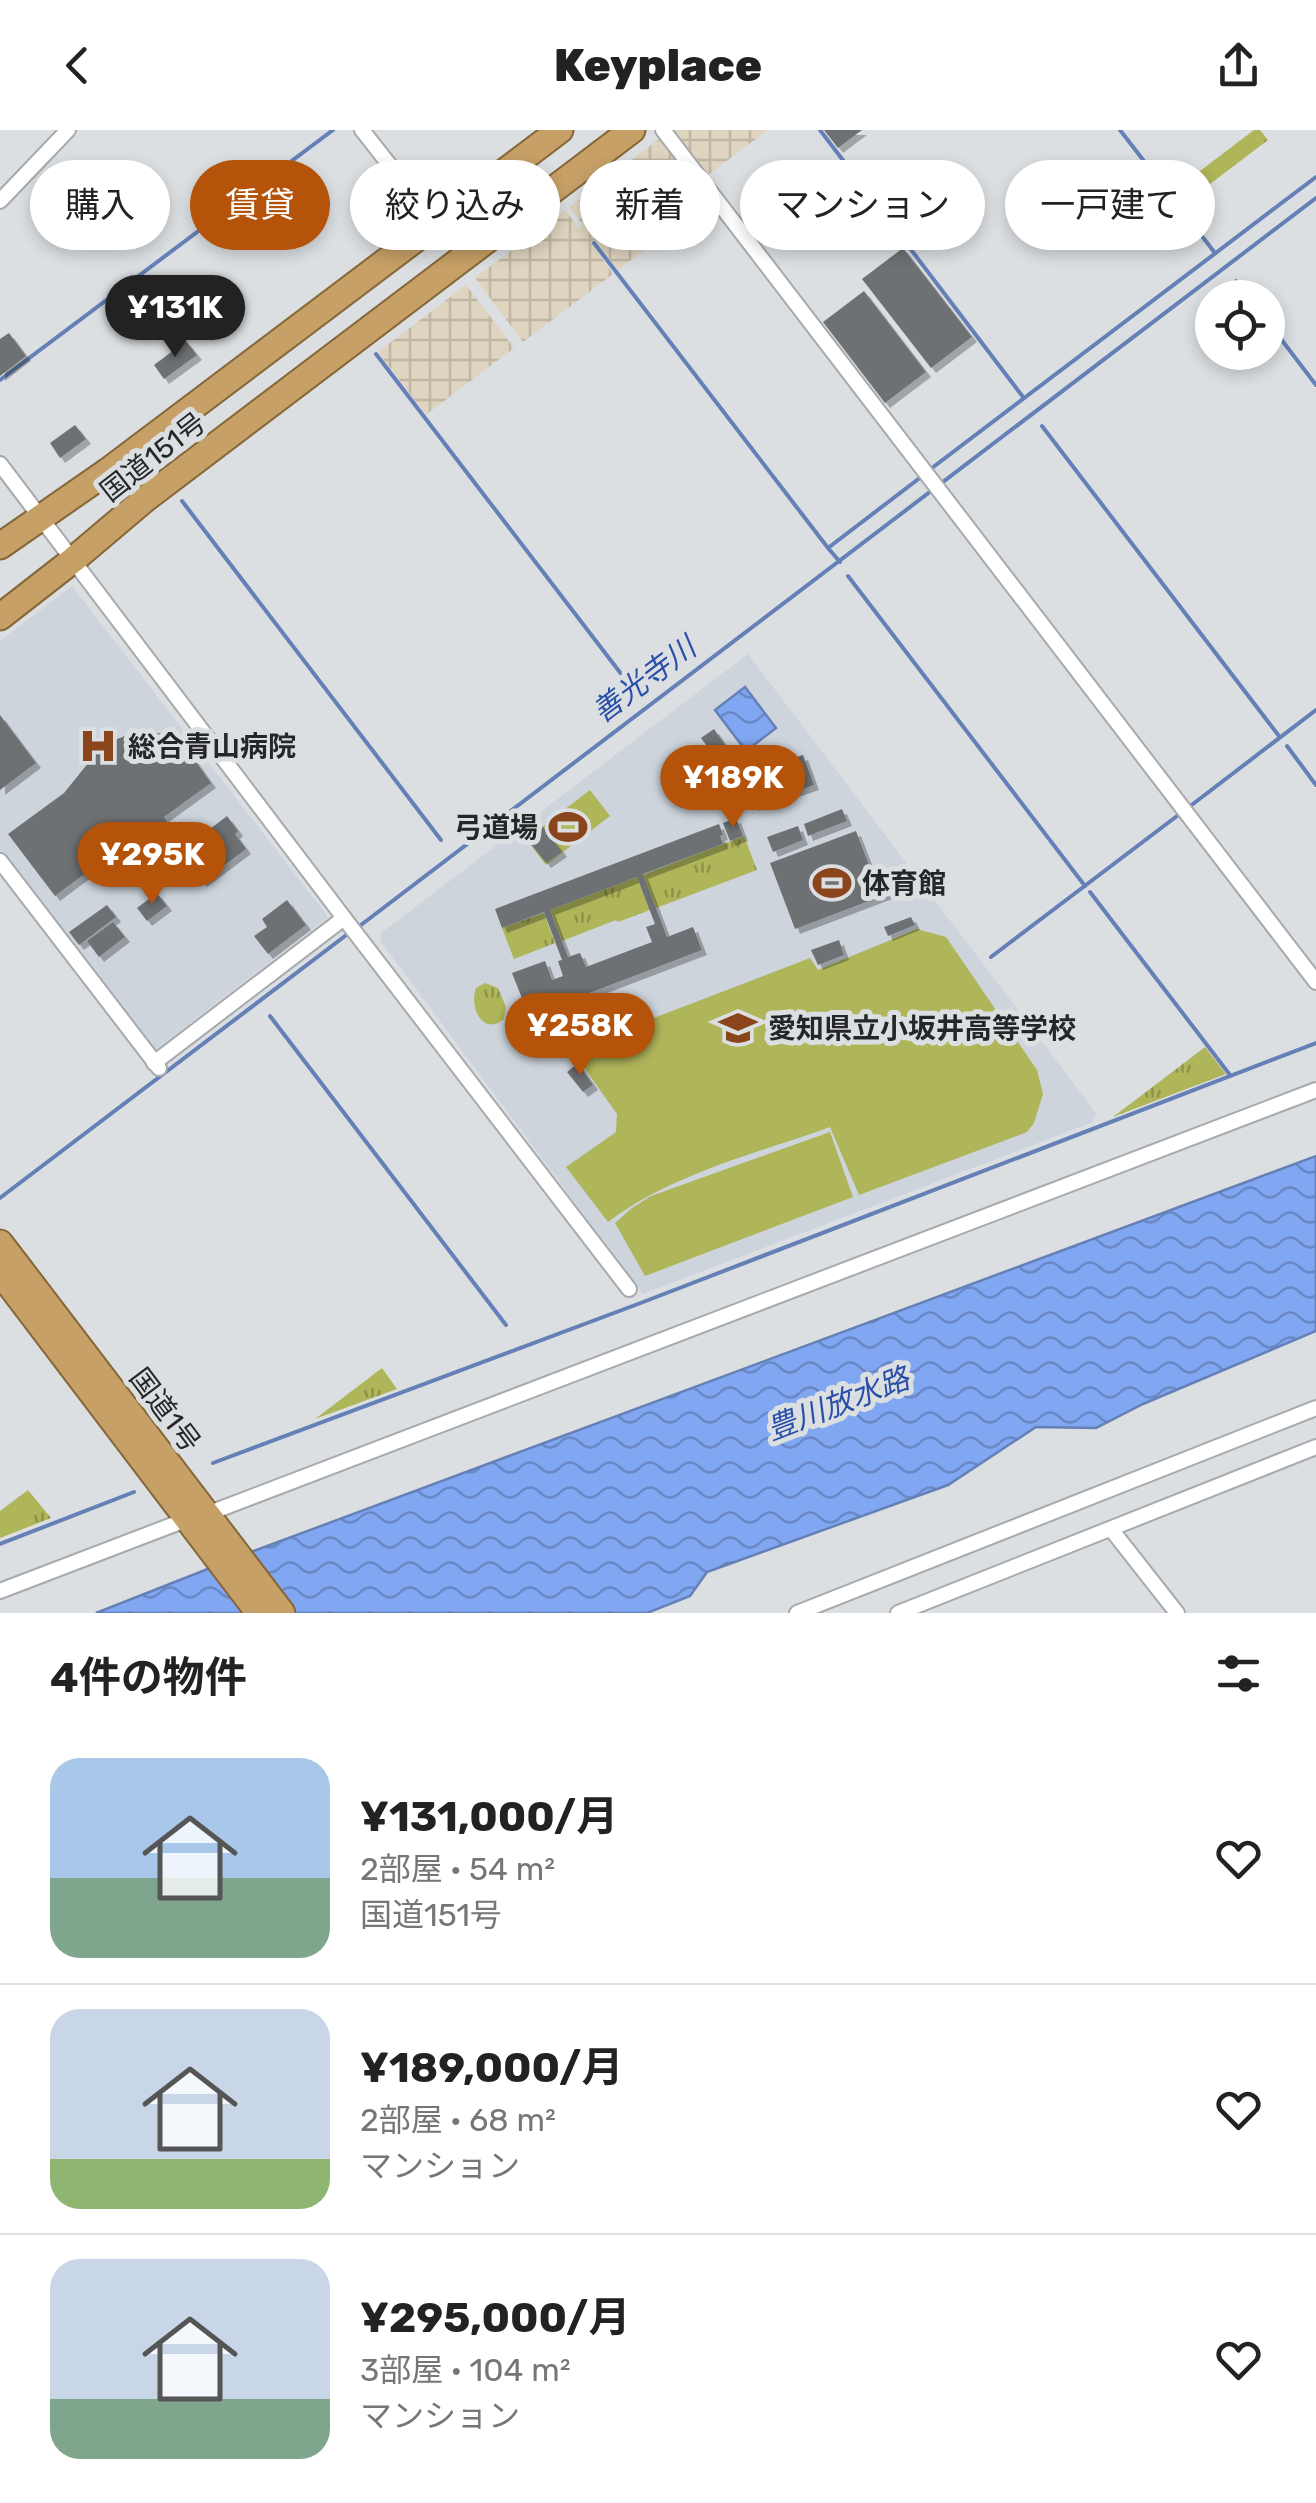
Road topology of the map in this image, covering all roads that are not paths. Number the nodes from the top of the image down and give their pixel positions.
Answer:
1 (362, 130) edge
2 (560, 130) edge
3 (632, 130) edge
4 (663, 130) edge
5 (62, 132) edge
6 (386, 160) edge
7 (520, 160) edge
8 (0, 201) edge
9 (402, 250) edge
10 (0, 464) edge
11 (41, 517) junction
12 (0, 546) edge
13 (73, 560) junction
14 (0, 617) edge
15 (0, 861) edge
16 (347, 921) junction
17 (1316, 982) edge
18 (1316, 1090) edge
19 (0, 1243) edge
20 (0, 1272) edge
21 (630, 1289) dead end
22 (1316, 1408) edge
23 (1316, 1448) edge
24 (205, 1526) junction
25 (1111, 1529) junction
26 (0, 1591) edge
27 (259, 1613) edge
28 (282, 1613) edge
29 (797, 1613) edge
30 (898, 1613) edge
31 (1176, 1613) edge

1 - 6 street
2 - 7 highway, 国道151号
3 - 13 highway, 国道151号
4 - 17 street
5 - 8 street
9 - 11 highway, 国道151号
10 - 11 street
11 - 12 highway, 国道151号
11 - 13 street
13 - 14 highway, 国道151号
13 - 16 street
15 - 16 street
16 - 21 street
18 - 24 street
19 - 24 highway, 国道1号
20 - 24 highway, 国道1号
22 - 29 street
23 - 25 street
24 - 26 street
24 - 27 highway, 国道1号
24 - 28 highway, 国道1号
25 - 30 street
25 - 31 street

